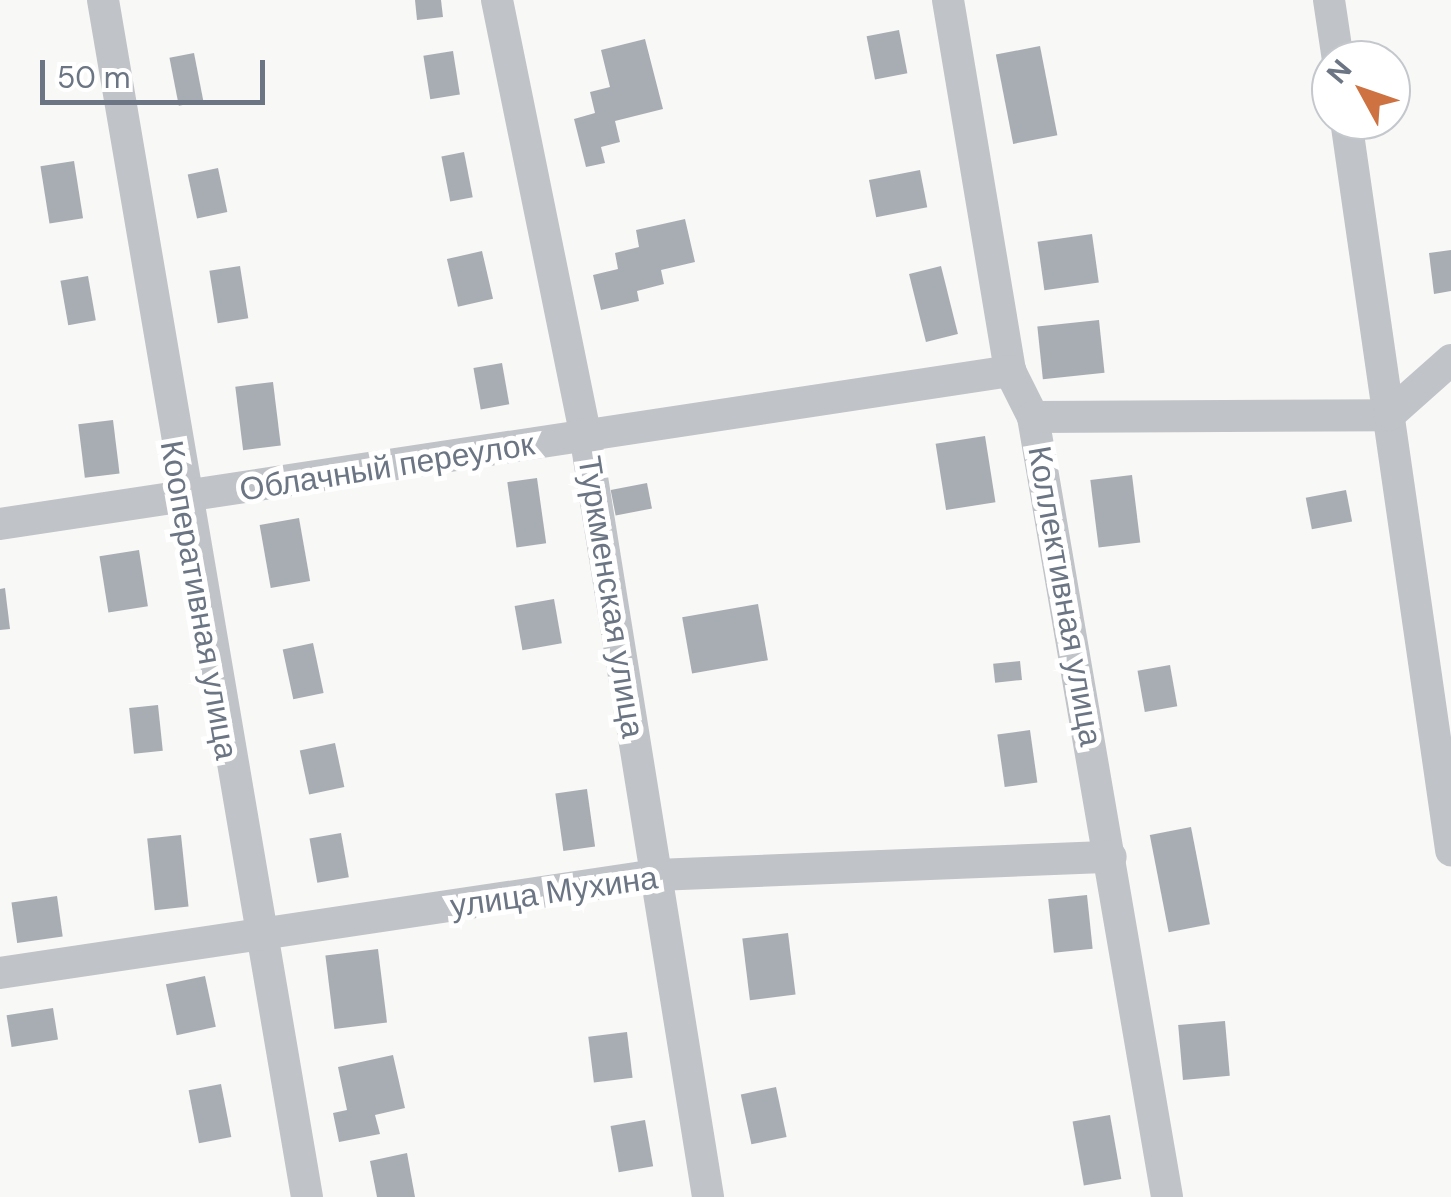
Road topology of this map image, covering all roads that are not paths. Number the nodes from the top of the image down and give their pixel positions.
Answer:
1 (103, 0) edge
2 (497, 0) edge
3 (948, 0) edge
4 (1329, 0) edge
5 (1335, 40) edge
6 (1349, 140) edge
7 (1451, 360) edge
8 (1010, 371) junction
9 (1389, 415) junction
10 (1033, 417) junction
11 (585, 434) junction
12 (181, 501) junction
13 (0, 524) edge
14 (1451, 850) edge
15 (1112, 857) junction
16 (656, 875) junction
17 (257, 936) junction
18 (0, 972) edge
19 (307, 1197) edge
20 (708, 1197) edge
21 (1167, 1197) edge

1 - 12 street, Кооперативная улица
2 - 11 street, Туркменская улица
3 - 8 street, Коллективная улица
4 - 5 street
6 - 9 street
7 - 9 street
8 - 10 street, Коллективная улица
8 - 11 street, Облачный переулок
9 - 10 street
9 - 14 street
10 - 15 street, Коллективная улица
11 - 12 street, Облачный переулок
11 - 16 street, Туркменская улица
12 - 13 street, Облачный переулок
12 - 17 street, Кооперативная улица
15 - 16 street, улица Мухина
15 - 21 street, Коллективная улица
16 - 17 street, улица Мухина
16 - 20 street, Туркменская улица
17 - 18 street, улица Мухина
17 - 19 street, Кооперативная улица

